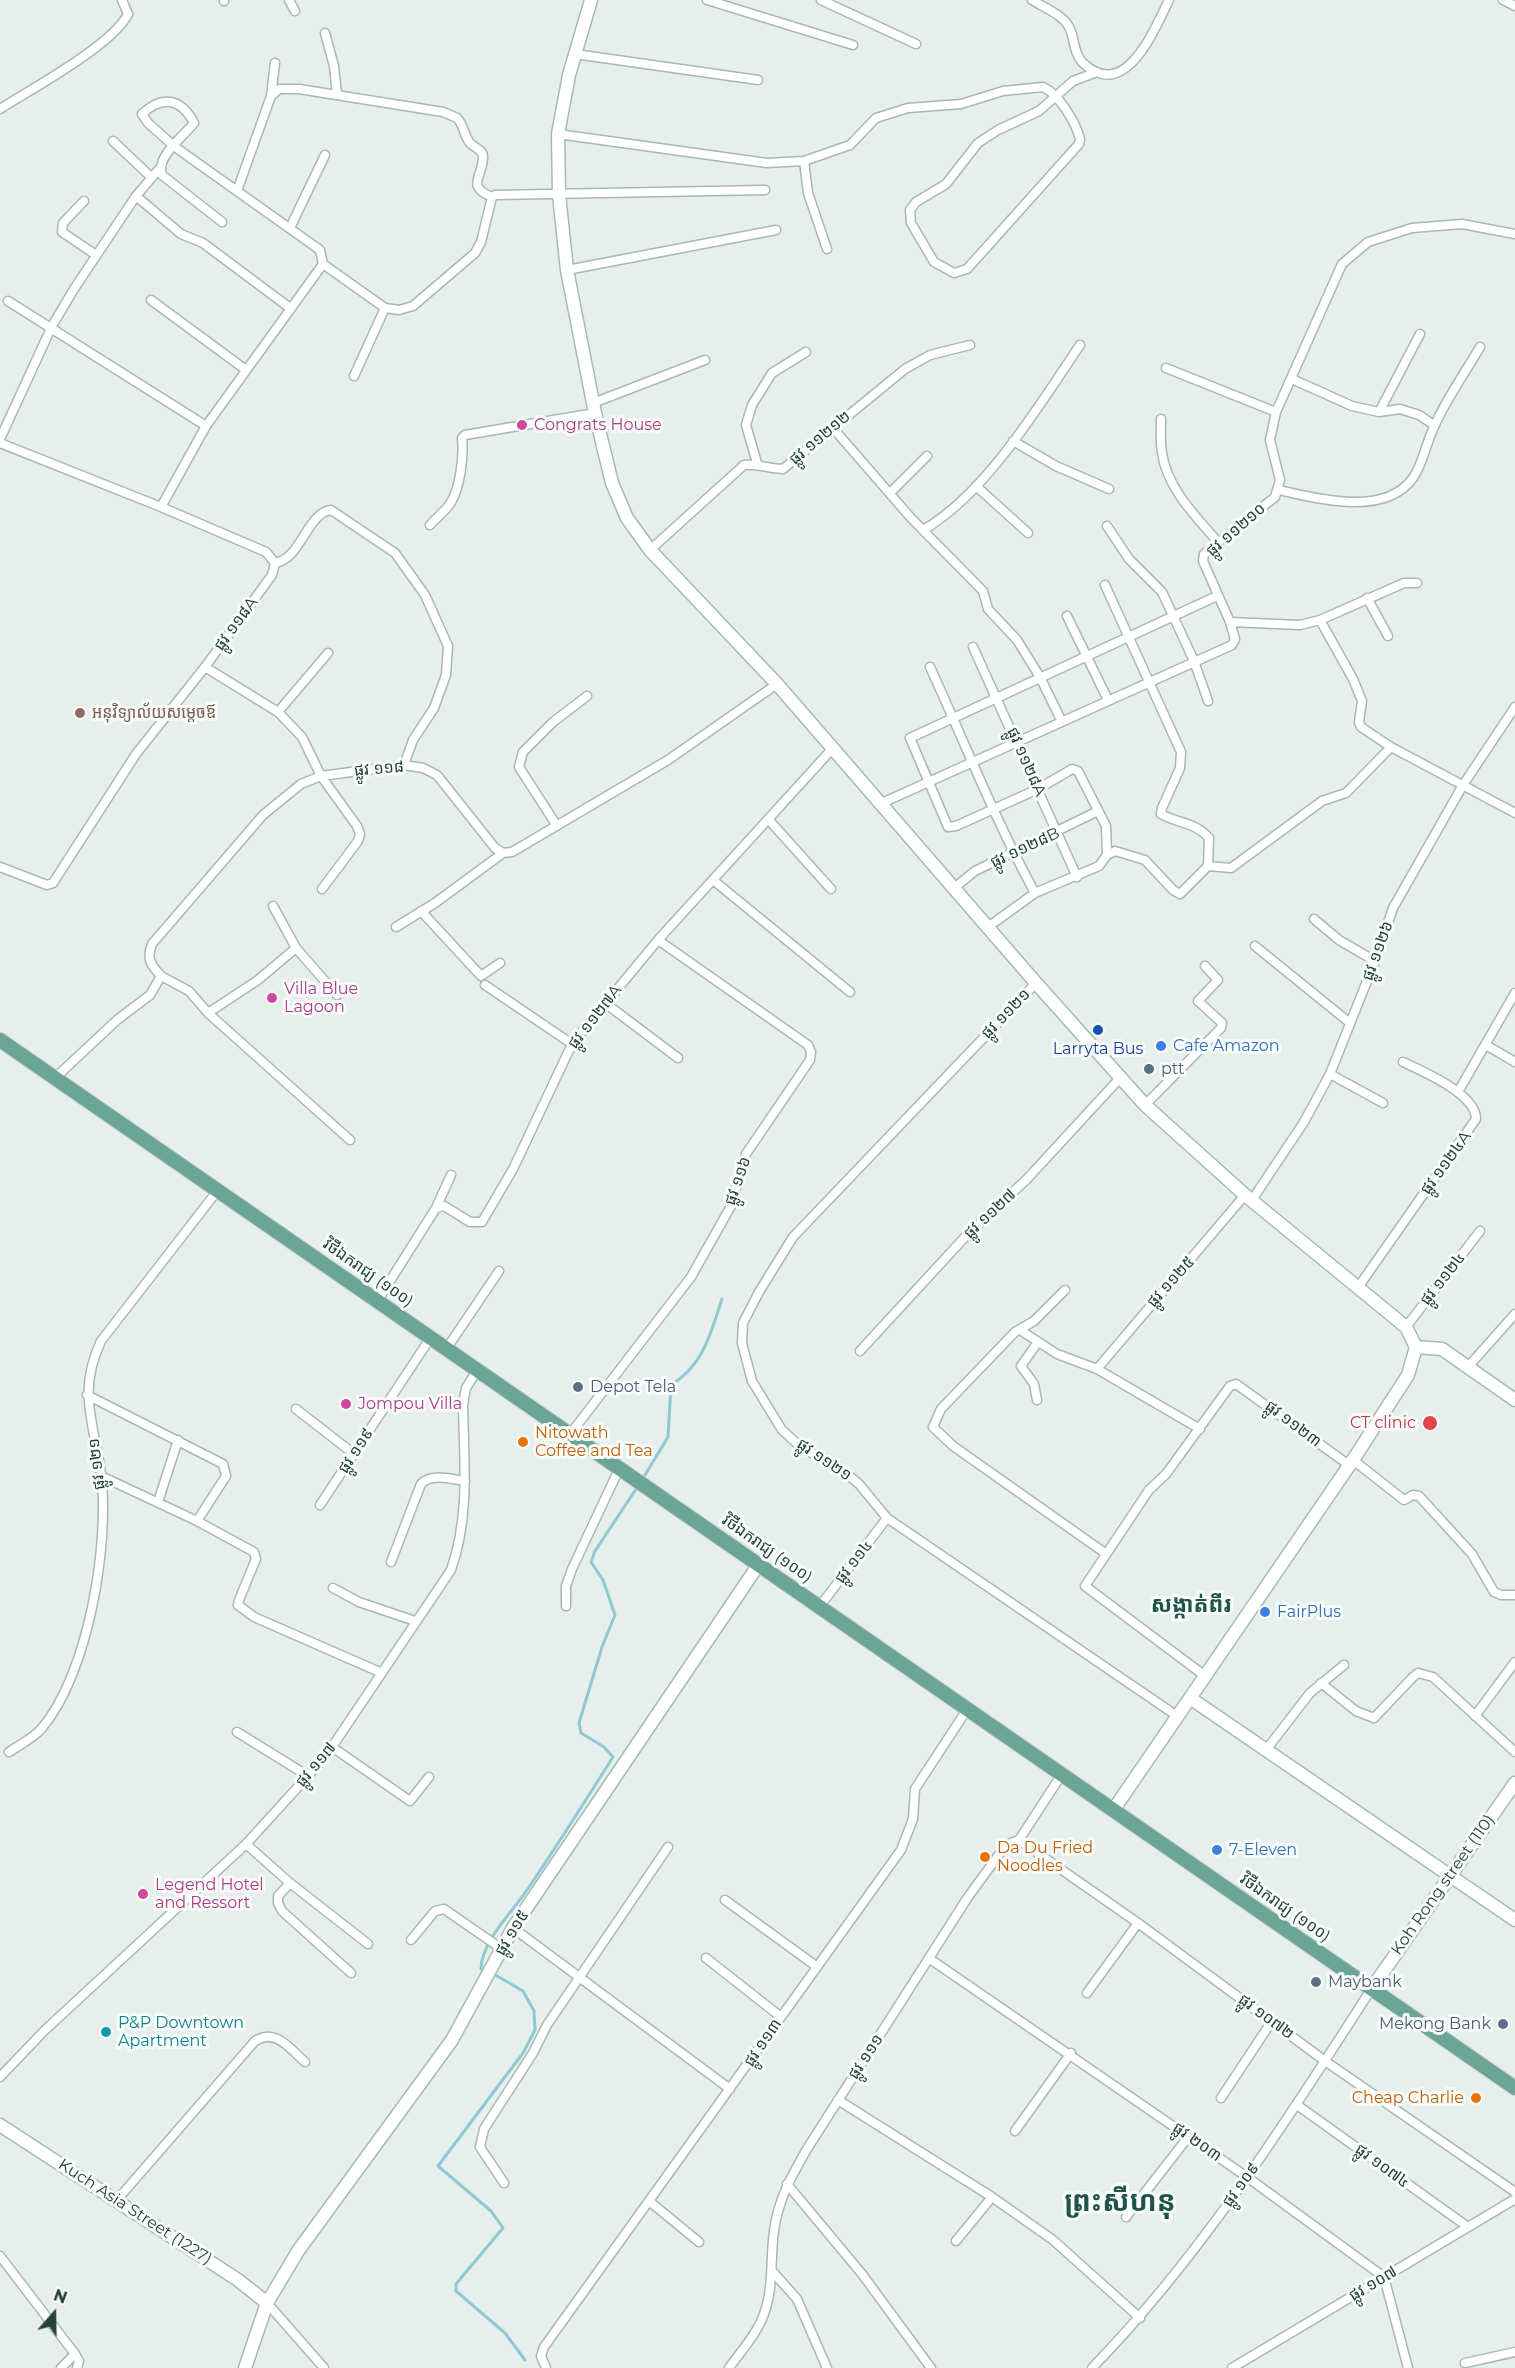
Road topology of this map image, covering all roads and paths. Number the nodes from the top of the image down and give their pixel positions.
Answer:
1 (122, 0) edge
2 (289, 0) edge
3 (591, 0) edge
4 (707, 0) edge
5 (821, 0) edge
6 (1032, 0) edge
7 (1169, 0) edge
8 (1503, 0) edge
9 (1515, 6) edge
10 (295, 11) dead end
11 (325, 33) dead end
12 (916, 44) dead end
13 (853, 45) dead end
14 (575, 54) junction
15 (275, 63) dead end
16 (1097, 72) junction
17 (758, 80) dead end
18 (337, 95) junction
19 (271, 96) junction
20 (1056, 97) junction
21 (0, 109) edge
22 (558, 134) junction
23 (113, 141) dead end
24 (175, 147) junction
25 (325, 155) dead end
26 (804, 161) junction
27 (160, 168) junction
28 (151, 177) junction
29 (765, 190) dead end
30 (237, 191) junction
31 (559, 195) junction
32 (136, 196) junction
33 (492, 197) junction
34 (84, 201) dead end
35 (222, 222) dead end
36 (290, 228) junction
37 (776, 230) dead end
38 (1515, 234) edge
39 (827, 249) dead end
40 (96, 255) junction
41 (323, 264) junction
42 (567, 270) junction
43 (152, 300) dead end
44 (8, 301) dead end
45 (290, 308) junction
46 (385, 308) junction
47 (52, 326) junction
48 (1420, 334) dead end
49 (970, 345) dead end
50 (1080, 345) dead end
51 (1480, 347) dead end
52 (806, 352) dead end
53 (705, 360) dead end
54 (1166, 368) dead end
55 (246, 370) junction
56 (354, 376) dead end
57 (1292, 379) junction
58 (594, 408) junction
59 (1276, 412) junction
60 (1379, 412) junction
61 (1161, 419) dead end
62 (1434, 425) junction
63 (206, 426) junction
64 (832, 427) junction
65 (0, 441) edge
66 (1013, 441) junction
67 (927, 456) dead end
68 (757, 463) junction
69 (975, 486) junction
70 (1109, 489) dead end
71 (1279, 490) junction
72 (890, 493) junction
73 (161, 507) junction
74 (430, 525) dead end
75 (1107, 526) dead end
76 (923, 530) junction
77 (1028, 533) dead end
78 (1218, 542) junction
79 (650, 550) junction
80 (274, 563) junction
81 (1417, 583) dead end
82 (1105, 585) dead end
83 (1217, 596) junction
84 (1367, 598) junction
85 (1067, 616) dead end
86 (1174, 616) junction
87 (1230, 621) junction
88 (1320, 621) junction
89 (1129, 636) junction
90 (1388, 636) dead end
91 (973, 647) dead end
92 (328, 652) dead end
93 (1087, 656) junction
94 (1194, 661) junction
95 (206, 667) junction
96 (930, 667) dead end
97 (1040, 677) junction
98 (1147, 682) junction
99 (777, 684) junction
100 (587, 696) dead end
101 (997, 698) junction
102 (1108, 700) junction
103 (1208, 701) dead end
104 (1515, 707) edge
105 (278, 712) junction
106 (953, 718) junction
107 (1062, 722) junction
108 (1018, 741) junction
109 (1391, 747) junction
110 (833, 748) junction
111 (973, 761) junction
112 (404, 765) junction
113 (321, 776) junction
114 (928, 781) junction
115 (1463, 785) junction
116 (1038, 789) junction
117 (882, 803) junction
118 (992, 808) junction
119 (1098, 812) junction
120 (1515, 813) edge
121 (768, 819) junction
122 (557, 826) junction
123 (1059, 832) junction
124 (503, 853) junction
125 (1013, 853) junction
126 (1107, 855) junction
127 (1208, 866) junction
128 (0, 867) edge
129 (1077, 877) junction
130 (713, 880) junction
131 (954, 888) junction
132 (322, 889) dead end
133 (831, 889) dead end
134 (1035, 893) junction
135 (273, 906) dead end
136 (421, 911) junction
137 (1314, 919) dead end
138 (396, 927) dead end
139 (988, 927) junction
140 (658, 940) junction
141 (1255, 946) dead end
142 (296, 948) junction
143 (1375, 961) junction
144 (500, 963) dead end
145 (1205, 966) dead end
146 (161, 976) junction
147 (1036, 983) junction
148 (484, 985) dead end
149 (850, 992) dead end
150 (1515, 993) edge
151 (338, 996) dead end
152 (605, 1003) junction
153 (208, 1013) junction
154 (1350, 1023) junction
155 (0, 1040) edge
156 (572, 1044) junction
157 (1486, 1045) junction
158 (678, 1058) dead end
159 (1403, 1062) dead end
160 (1515, 1062) edge
161 (1329, 1074) junction
162 (55, 1078) junction
163 (1120, 1078) junction
164 (1458, 1092) junction
165 (1383, 1103) dead end
166 (1145, 1105) junction
167 (350, 1140) dead end
168 (451, 1175) dead end
169 (218, 1190) junction
170 (1249, 1197) junction
171 (436, 1208) junction
172 (1480, 1231) dead end
173 (499, 1271) dead end
174 (1359, 1286) junction
175 (1065, 1290) dead end
176 (378, 1300) junction
177 (1515, 1314) edge
178 (1406, 1326) junction
179 (1020, 1330) junction
180 (431, 1337) junction
181 (1038, 1342) junction
182 (1416, 1347) junction
183 (447, 1348) junction
184 (860, 1352) dead end
185 (1467, 1368) junction
186 (478, 1369) junction
187 (1097, 1369) junction
188 (87, 1395) junction
189 (1037, 1400) dead end
190 (1515, 1400) edge
191 (296, 1409) dead end
192 (1200, 1429) junction
193 (571, 1434) junction
194 (178, 1440) junction
195 (354, 1454) junction
196 (1351, 1463) junction
197 (626, 1471) junction
198 (101, 1476) junction
199 (465, 1481) junction
200 (158, 1502) junction
201 (320, 1505) dead end
202 (887, 1518) junction
203 (197, 1521) junction
204 (1105, 1553) junction
205 (391, 1562) dead end
206 (759, 1564) junction
207 (333, 1588) dead end
208 (1515, 1595) edge
209 (566, 1606) dead end
210 (820, 1606) junction
211 (415, 1621) junction
212 (1515, 1662) edge
213 (1344, 1665) dead end
214 (382, 1673) junction
215 (1205, 1676) junction
216 (1322, 1683) junction
217 (1190, 1698) junction
218 (968, 1708) junction
219 (1177, 1716) junction
220 (1475, 1716) junction
221 (237, 1732) dead end
222 (332, 1747) junction
223 (1266, 1750) junction
224 (9, 1752) dead end
225 (1515, 1752) edge
226 (1062, 1774) junction
227 (308, 1776) junction
228 (429, 1777) dead end
229 (1515, 1783) edge
230 (1114, 1809) junction
231 (1019, 1840) junction
232 (246, 1844) junction
233 (668, 1847) dead end
234 (1450, 1876) junction
235 (290, 1883) junction
236 (725, 1900) dead end
237 (1515, 1920) edge
238 (1138, 1923) junction
239 (513, 1928) junction
240 (411, 1940) dead end
241 (368, 1944) dead end
242 (502, 1949) junction
243 (706, 1958) dead end
244 (930, 1959) junction
245 (816, 1966) junction
246 (351, 1973) dead end
247 (580, 1975) junction
248 (1372, 1988) junction
249 (1087, 1994) dead end
250 (781, 2017) junction
251 (1272, 2021) junction
252 (1071, 2053) junction
253 (1325, 2061) junction
254 (304, 2062) dead end
255 (0, 2077) edge
256 (1515, 2088) edge
257 (730, 2089) junction
258 (1221, 2098) dead end
259 (838, 2100) junction
260 (1297, 2105) junction
261 (0, 2125) edge
262 (1015, 2131) dead end
263 (1189, 2136) junction
264 (1247, 2177) junction
265 (504, 2183) dead end
266 (787, 2184) junction
267 (1515, 2192) edge
268 (992, 2197) junction
269 (1515, 2199) edge
270 (117, 2200) junction
271 (649, 2201) junction
272 (1126, 2217) dead end
273 (1468, 2227) junction
274 (956, 2241) dead end
275 (699, 2242) dead end
276 (0, 2256) edge
277 (772, 2271) junction
278 (1384, 2277) junction
279 (267, 2303) junction
280 (1140, 2318) junction
281 (1515, 2352) edge
282 (75, 2354) junction
283 (1465, 2363) dead end
284 (61, 2368) edge
285 (77, 2368) edge
286 (244, 2368) edge
287 (324, 2368) edge
288 (546, 2368) edge
289 (729, 2368) edge
290 (827, 2368) edge
291 (931, 2368) edge
292 (1092, 2368) edge
293 (1232, 2368) edge
294 (1408, 2368) edge

1 - 21 street
2 - 10 street
3 - 14 main road
4 - 13 street
5 - 12 street
6 - 16 street
7 - 16 street
8 - 9 street
11 - 18 street
14 - 17 street
14 - 22 main road
15 - 19 street
16 - 20 street
18 - 19 street
18 - 33 street
19 - 30 street
20 - 20 street
20 - 26 street
22 - 26 street
22 - 31 main road
23 - 28 street
24 - 24 street
24 - 27 street
24 - 30 street
25 - 36 street
26 - 39 street
27 - 28 street
27 - 35 street
28 - 32 street
29 - 31 street
30 - 36 street
31 - 33 street
31 - 42 main road
32 - 40 street
32 - 45 street
33 - 46 street
34 - 40 street
36 - 41 street
37 - 42 street
38 - 57 street, ផ្លូវ ១១២១០
40 - 47 street
41 - 45 street
41 - 46 street
42 - 58 main road
43 - 55 street
44 - 47 street
45 - 55 street
46 - 56 street
47 - 63 street
47 - 65 street
48 - 60 street
49 - 64 street, ផ្លូវ ១១២១២
50 - 66 street
51 - 62 street
52 - 68 street
53 - 58 street
54 - 59 street
55 - 63 street
57 - 59 street, ផ្លូវ ១១២១០
57 - 60 street
58 - 74 street
58 - 79 main road
59 - 71 street, ផ្លូវ ១១២១០
60 - 62 street
61 - 78 street
62 - 71 street
63 - 73 street
64 - 68 street, ផ្លូវ ១១២១២
64 - 72 street
65 - 73 street
66 - 69 street
66 - 70 street
67 - 72 street
68 - 79 street
69 - 76 street
69 - 77 street
71 - 78 street, ផ្លូវ ១១២១០
72 - 76 street
73 - 80 street
75 - 86 street
76 - 97 street
78 - 83 street, ផ្លូវ ១១២១០
79 - 99 main road
80 - 95 street, ផ្លូវ ១១៨A
80 - 112 street
81 - 84 street
82 - 89 street
83 - 86 street
83 - 87 street, ផ្លូវ ១១២១០
84 - 88 street
84 - 90 street
85 - 93 street
86 - 89 street
86 - 94 street
87 - 88 street
87 - 94 street
88 - 109 street
89 - 93 street
89 - 98 street
91 - 101 street, ផ្លូវ ១១២៨A
92 - 105 street
93 - 97 street
93 - 102 street
94 - 98 street
94 - 103 street
95 - 105 street
95 - 128 street, ផ្លូវ ១១៨A
96 - 106 street
97 - 101 street
97 - 107 street
98 - 102 street
98 - 127 street
99 - 110 main road
99 - 122 street
100 - 122 street
101 - 106 street
101 - 108 street, ផ្លូវ ១១២៨A
102 - 107 street
104 - 115 street, ផ្លូវ ១១២៦
105 - 113 street
106 - 111 street
106 - 114 street
107 - 108 street
108 - 111 street
108 - 116 street, ផ្លូវ ១១២៨A
109 - 115 street
109 - 127 street
110 - 117 main road
110 - 121 street, ផ្លូវ ១១២៧A
111 - 114 street
111 - 118 street
112 - 113 street, ផ្លូវ ១១៨
112 - 124 street, ផ្លូវ ១១៨
113 - 132 street
113 - 146 street, ផ្លូវ ១១៨
114 - 117 street
114 - 118 street
115 - 120 street
115 - 143 street, ផ្លូវ ១១២៦
116 - 118 street
116 - 119 street
116 - 123 street, ផ្លូវ ១១២៨A
117 - 131 main road
118 - 125 street
119 - 123 street, ផ្លូវ ១១២៨B
119 - 126 street
121 - 130 street, ផ្លូវ ១១២៧A
121 - 133 street
122 - 124 street
123 - 125 street, ផ្លូវ ១១២៨B
123 - 129 street, ផ្លូវ ១១២៨A
124 - 136 street
125 - 131 street, ផ្លូវ ១១២៨B
125 - 134 street
126 - 127 street
126 - 129 street
129 - 134 street
130 - 140 street, ផ្លូវ ១១២៧A
130 - 149 street
131 - 139 main road
134 - 139 street
135 - 142 street
136 - 138 street
136 - 144 street
137 - 143 street
139 - 147 main road
140 - 152 street, ផ្លូវ ១១២៧A
140 - 193 street, ផ្លូវ ១១៦
141 - 154 street
142 - 151 street
142 - 153 street
143 - 154 street, ផ្លូវ ១១២៦
145 - 166 street
146 - 153 street
146 - 162 street
147 - 163 main road
147 - 202 street, ផ្លូវ ១១២១
148 - 156 street
150 - 157 street
152 - 156 street, ផ្លូវ ១១២៧A
152 - 158 street
153 - 167 street
154 - 161 street, ផ្លូវ ១១២៦
155 - 162 main road, វិថីឯករាជ្យ (១០០)
156 - 171 street, ផ្លូវ ១១២៧A
157 - 160 street
157 - 164 street
159 - 164 street, ផ្លូវ ១១២៤A
161 - 165 street
161 - 170 street, ផ្លូវ ១១២៦
162 - 169 main road, វិថីឯករាជ្យ (១០០)
163 - 166 main road
163 - 184 street, ផ្លូវ ១១២៧
164 - 174 street, ផ្លូវ ១១២៤A
166 - 170 main road
168 - 171 street
169 - 176 main road, វិថីឯករាជ្យ (១០០)
169 - 188 street, ផ្លូវ ១២១
170 - 174 main road
170 - 187 street, ផ្លូវ ១១២៥
171 - 176 street
172 - 178 street, ផ្លូវ ១១២៤
173 - 183 street
174 - 178 main road
175 - 179 street
176 - 180 main road, វិថីឯករាជ្យ (១០០)
177 - 185 street
178 - 182 main road
179 - 181 street
179 - 204 street
180 - 183 main road, វិថីឯករាជ្យ (១០០)
180 - 195 street, ផ្លូវ ១១៩
181 - 187 street
181 - 189 street
182 - 185 main road
182 - 196 main road
183 - 186 main road, វិថីឯករាជ្យ (១០០)
185 - 190 main road
186 - 193 main road, វិថីឯករាជ្យ (១០០)
186 - 199 street, ផ្លូវ ១១៧
187 - 192 street
188 - 194 street
188 - 198 street, ផ្លូវ ១២១
191 - 195 street
192 - 196 street, ផ្លូវ ១១២៣
192 - 204 street
193 - 197 main road, វិថីឯករាជ្យ (១០០)
194 - 200 street
194 - 203 street
195 - 201 street, ផ្លូវ ១១៩
196 - 208 street, ផ្លូវ ១១២៣
196 - 215 main road
197 - 206 main road, វិថីឯករាជ្យ (១០០)
197 - 209 street
198 - 200 street
198 - 224 street, ផ្លូវ ១២១
199 - 205 street
199 - 211 street, ផ្លូវ ១១៧
200 - 203 street
202 - 210 street, ផ្លូវ ១១៤
202 - 219 street, ផ្លូវ ១១២១
203 - 214 street
204 - 215 street
206 - 210 main road, វិថីឯករាជ្យ (១០០)
206 - 239 main road, ផ្លូវ ១១៥
207 - 211 street
210 - 218 main road, វិថីឯករាជ្យ (១០០)
211 - 214 street, ផ្លូវ ១១៧
212 - 220 street
213 - 216 street
214 - 222 street, ផ្លូវ ១១៧
215 - 217 main road
216 - 220 street
216 - 223 street
217 - 219 main road
217 - 223 main road
218 - 226 main road, វិថីឯករាជ្យ (១០០)
218 - 245 street, ផ្លូវ ១១៣
219 - 230 main road
220 - 225 street
221 - 227 street
222 - 227 street, ផ្លូវ ១១៧
222 - 228 street
223 - 234 main road
226 - 230 main road, វិថីឯករាជ្យ (១០០)
226 - 231 street, ផ្លូវ ១១១
227 - 232 street, ផ្លូវ ១១៧
229 - 234 main road, Koh Rong street (110)
230 - 248 main road, វិថីឯករាជ្យ (១០០)
231 - 238 street, ផ្លូវ ១០៧២
231 - 244 street, ផ្លូវ ១១១
232 - 235 street
232 - 255 street, ផ្លូវ ១១៧
233 - 247 street
234 - 237 main road
234 - 248 main road, Koh Rong street (110)
235 - 241 street
235 - 246 street
236 - 245 street
238 - 249 street
238 - 251 street, ផ្លូវ ១០៧២
239 - 242 main road, ផ្លូវ ១១៥
239 - 247 street
240 - 242 street
242 - 279 main road, ផ្លូវ ១១៥
243 - 250 street
244 - 252 street, ផ្លូវ ២០៣
244 - 259 street, ផ្លូវ ១១១
245 - 250 street, ផ្លូវ ១១៣
247 - 257 street
247 - 265 street
248 - 253 street, ផ្លូវ ១០៩
248 - 256 main road, វិថីឯករាជ្យ (១០០)
250 - 257 street, ផ្លូវ ១១៣
251 - 253 street, ផ្លូវ ១០៧២
251 - 258 street
252 - 262 street
252 - 263 street, ផ្លូវ ២០៣
253 - 260 street, ផ្លូវ ១០៩
253 - 267 street, ផ្លូវ ១០៧២
254 - 270 street
257 - 271 street, ផ្លូវ ១១៣
259 - 266 street, ផ្លូវ ១១១
259 - 268 street
260 - 264 street, ផ្លូវ ១០៩
260 - 273 street, ផ្លូវ ១០៧៤
261 - 270 main road, Kuch Asia Street (1227)
263 - 264 street, ផ្លូវ ២០៣
263 - 272 street
264 - 278 street, ផ្លូវ ២០៣
264 - 280 street, ផ្លូវ ១០៩
266 - 277 street, ផ្លូវ ១១១
266 - 291 street
268 - 274 street
268 - 280 street
269 - 273 street, ផ្លូវ ១០៧
270 - 279 main road, Kuch Asia Street (1227)
271 - 275 street
271 - 288 street, ផ្លូវ ១១៣
273 - 278 street, ផ្លូវ ១០៧
276 - 282 street
277 - 289 street, ផ្លូវ ១១១
277 - 290 street
278 - 293 street, ផ្លូវ ១០៧
278 - 294 street
279 - 286 main road, ផ្លូវ ១១៥
279 - 287 street
280 - 292 street, ផ្លូវ ១០៩
281 - 283 street
282 - 284 street
282 - 285 street

